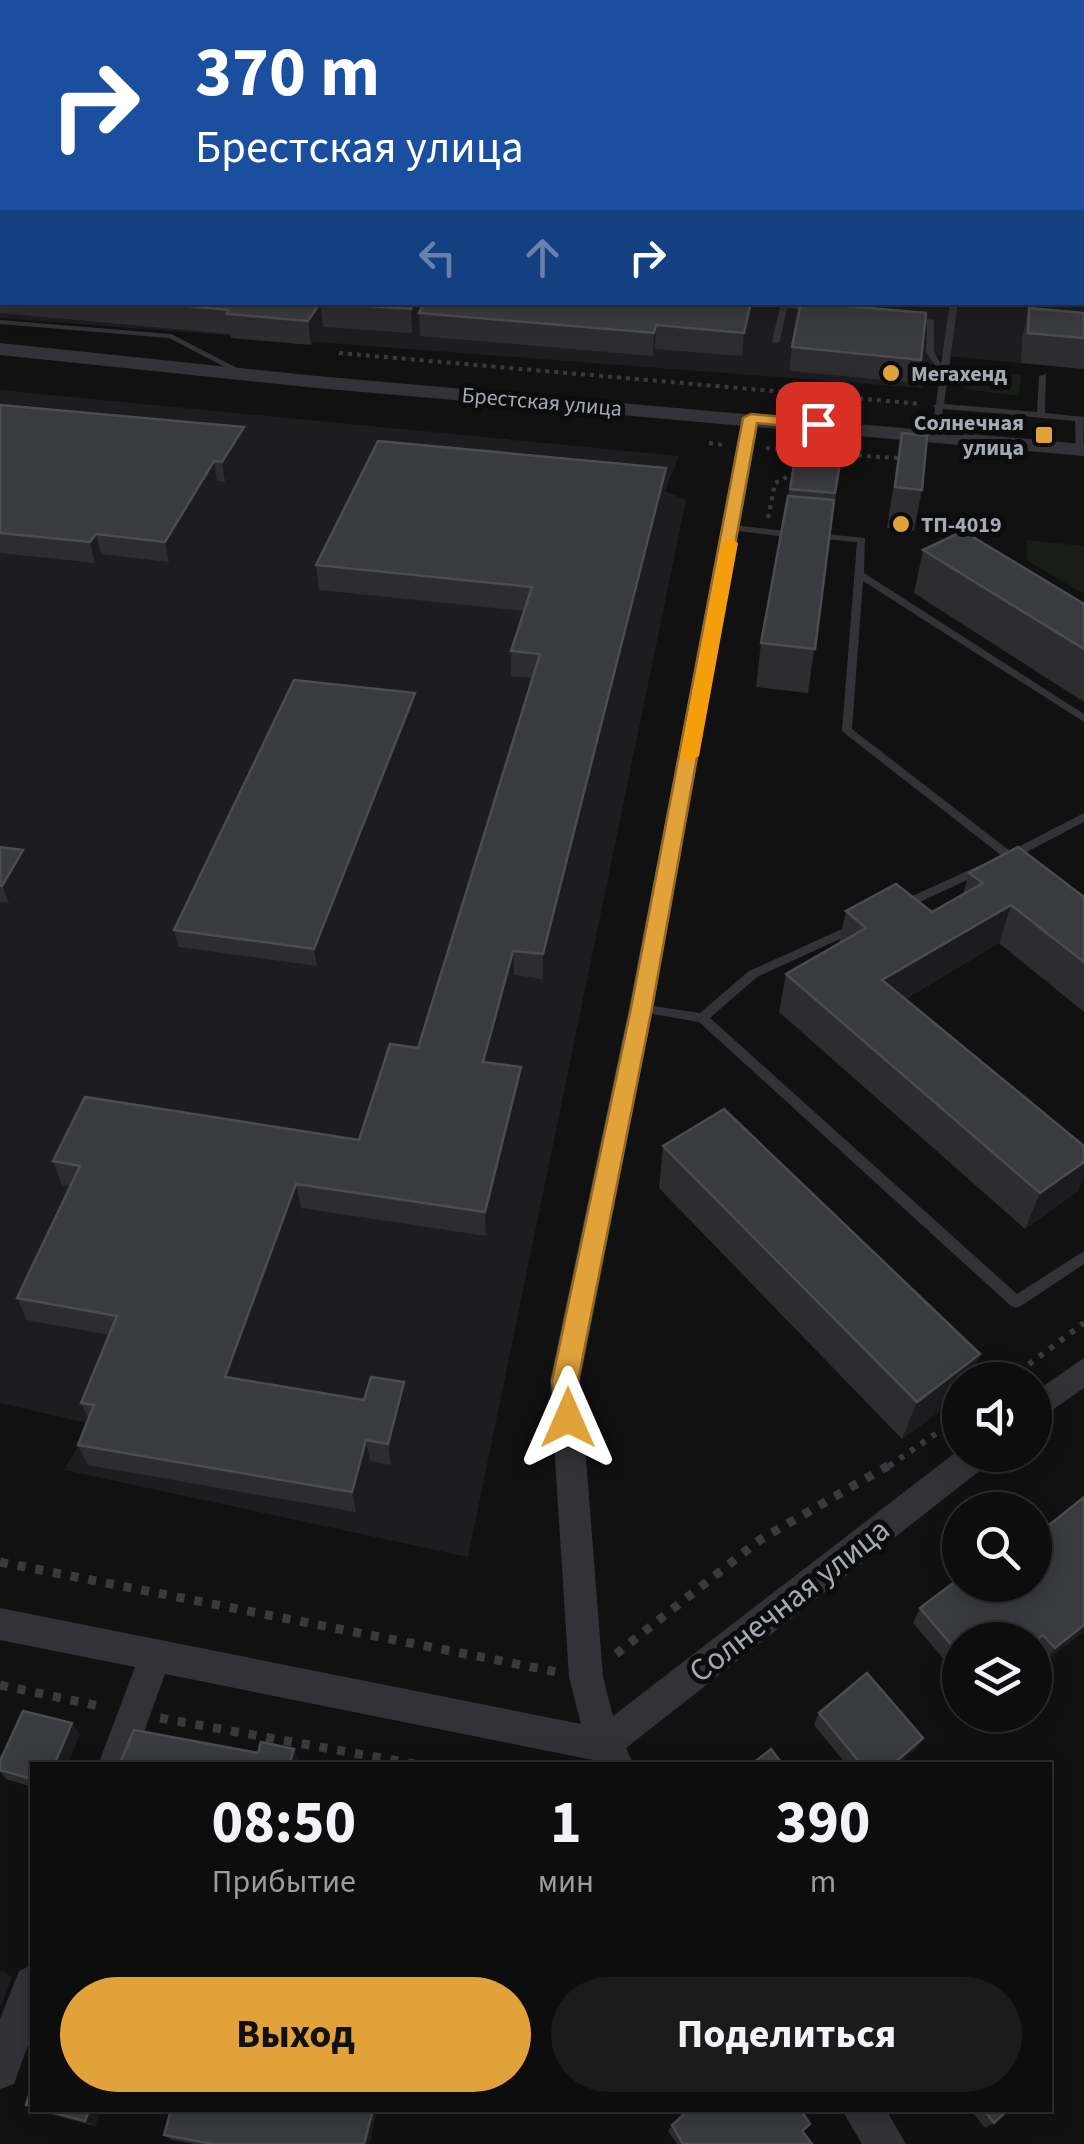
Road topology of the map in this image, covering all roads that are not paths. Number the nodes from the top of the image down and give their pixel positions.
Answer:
1 (954, 305) edge
2 (821, 310) edge
3 (894, 318) edge
4 (0, 322) edge
5 (776, 341) dead end
6 (0, 349) edge
7 (943, 372) junction
8 (248, 375) junction
9 (1043, 376) dead end
10 (937, 406) junction
11 (1016, 413) junction
12 (1041, 416) junction
13 (751, 418) junction
14 (1081, 419) edge
15 (942, 437) junction
16 (1082, 450) edge
17 (733, 528) junction
18 (859, 574) junction
19 (1084, 719) edge
20 (1084, 816) edge
21 (1009, 856) junction
22 (1024, 867) edge
23 (890, 911) edge
24 (872, 919) edge
25 (642, 1008) junction
26 (702, 1018) junction
27 (1084, 1257) edge
28 (1084, 1371) edge
29 (1052, 1396) edge
30 (955, 1472) edge
31 (0, 1624) edge
32 (156, 1654) junction
33 (610, 1755) edge
34 (116, 1762) edge
35 (30, 1989) edge
36 (0, 2070) edge
37 (863, 2112) edge
38 (886, 2144) edge

1 - 7 lane
2 - 5 lane
3 - 7 lane
4 - 8 lane
6 - 8 street, Брестская улица
7 - 10 lane
8 - 13 street, Брестская улица
9 - 12 lane
10 - 11 lane
10 - 15 lane
11 - 12 lane
11 - 15 lane
12 - 14 lane
13 - 15 street, Брестская улица
13 - 17 street
14 - 16 lane
15 - 16 street, Брестская улица
17 - 18 lane
17 - 25 street
18 - 19 lane
18 - 21 lane
20 - 21 lane
21 - 22 lane
21 - 23 lane
24 - 26 lane
25 - 26 lane
25 - 33 street
26 - 27 lane
28 - 29 street
30 - 33 street, Солнечная улица
31 - 32 street
32 - 33 street
32 - 34 street
35 - 36 street
37 - 38 street

